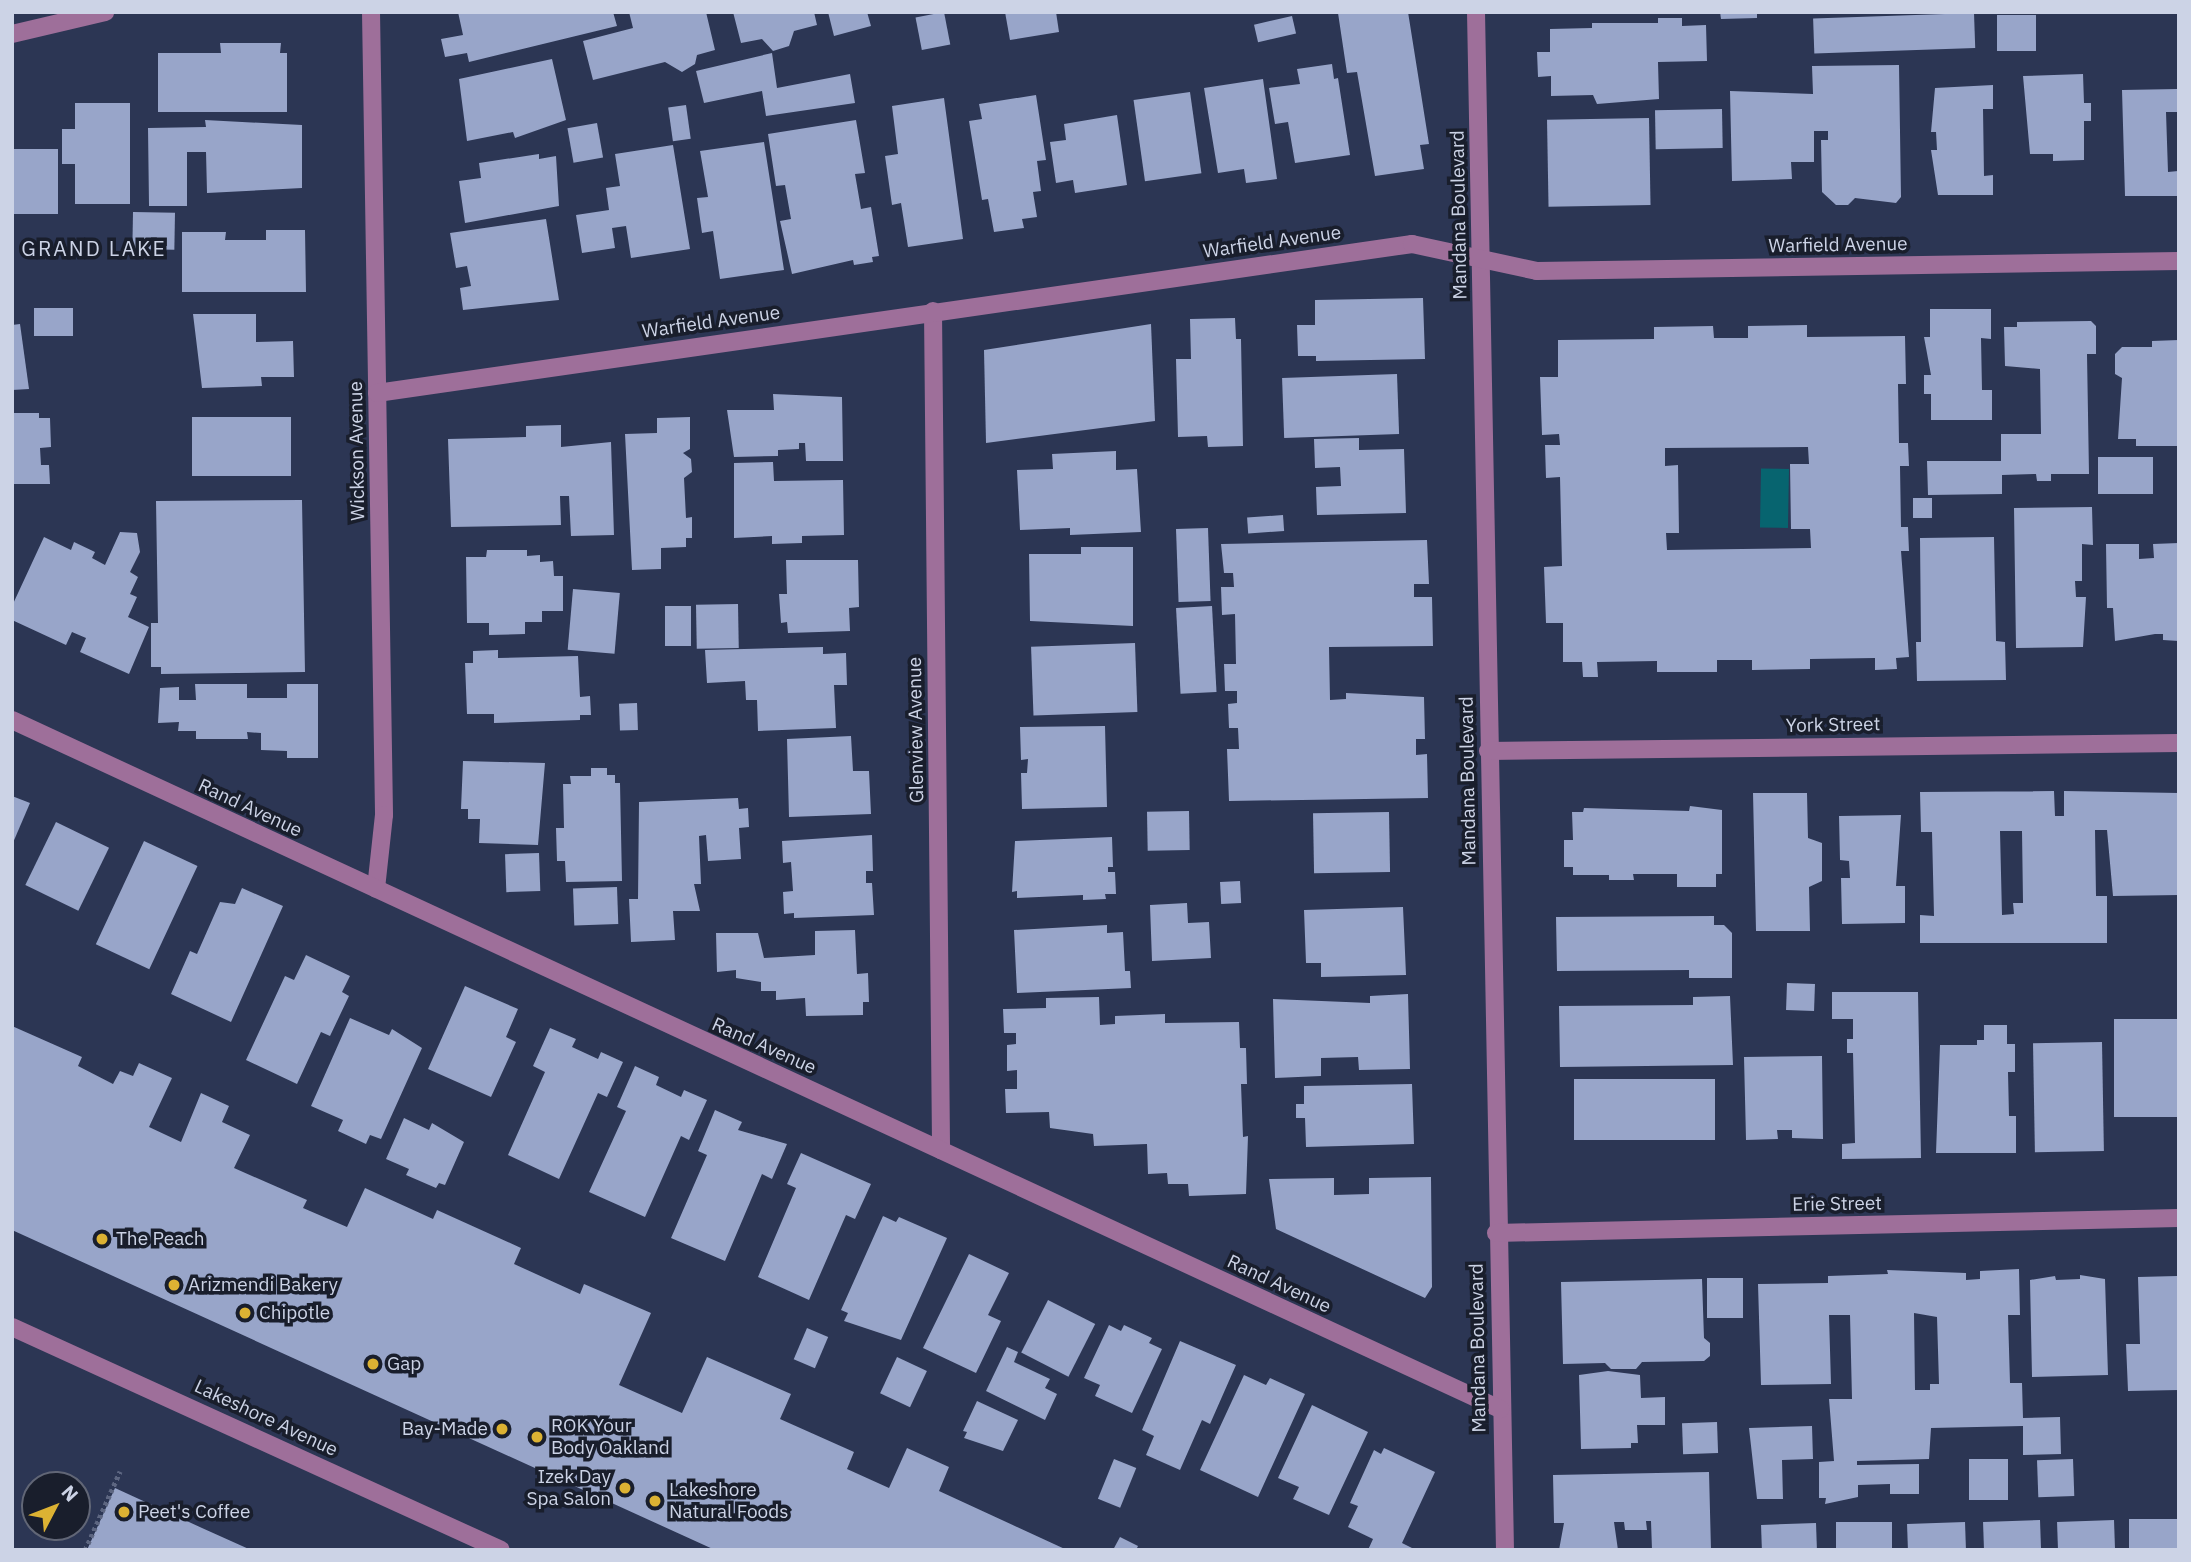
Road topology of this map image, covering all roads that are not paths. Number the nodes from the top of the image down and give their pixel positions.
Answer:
1 (105, 12) edge
2 (371, 12) edge
3 (1476, 12) edge
4 (12, 34) edge
5 (1481, 258) junction
6 (2179, 261) edge
7 (933, 311) junction
8 (377, 393) junction
9 (12, 720) edge
10 (2179, 743) edge
11 (1488, 751) junction
12 (376, 889) junction
13 (941, 1150) junction
14 (2179, 1218) edge
15 (1496, 1233) junction
16 (12, 1326) edge
17 (1500, 1409) junction
18 (501, 1550) edge
19 (1505, 1550) edge

1 - 4 street
2 - 8 street, Wickson Avenue
3 - 5 street, Mandana Boulevard
5 - 6 street, Warfield Avenue
5 - 7 street, Warfield Avenue
5 - 11 street, Mandana Boulevard
7 - 8 street, Warfield Avenue
7 - 13 street, Glenview Avenue
8 - 12 street, Wickson Avenue
9 - 12 street, Rand Avenue
10 - 11 street, York Street
11 - 15 street, Mandana Boulevard
12 - 13 street, Rand Avenue
13 - 17 street, Rand Avenue
14 - 15 street, Erie Street
15 - 17 street, Mandana Boulevard
16 - 18 street, Lakeshore Avenue
17 - 19 street, Mandana Boulevard

